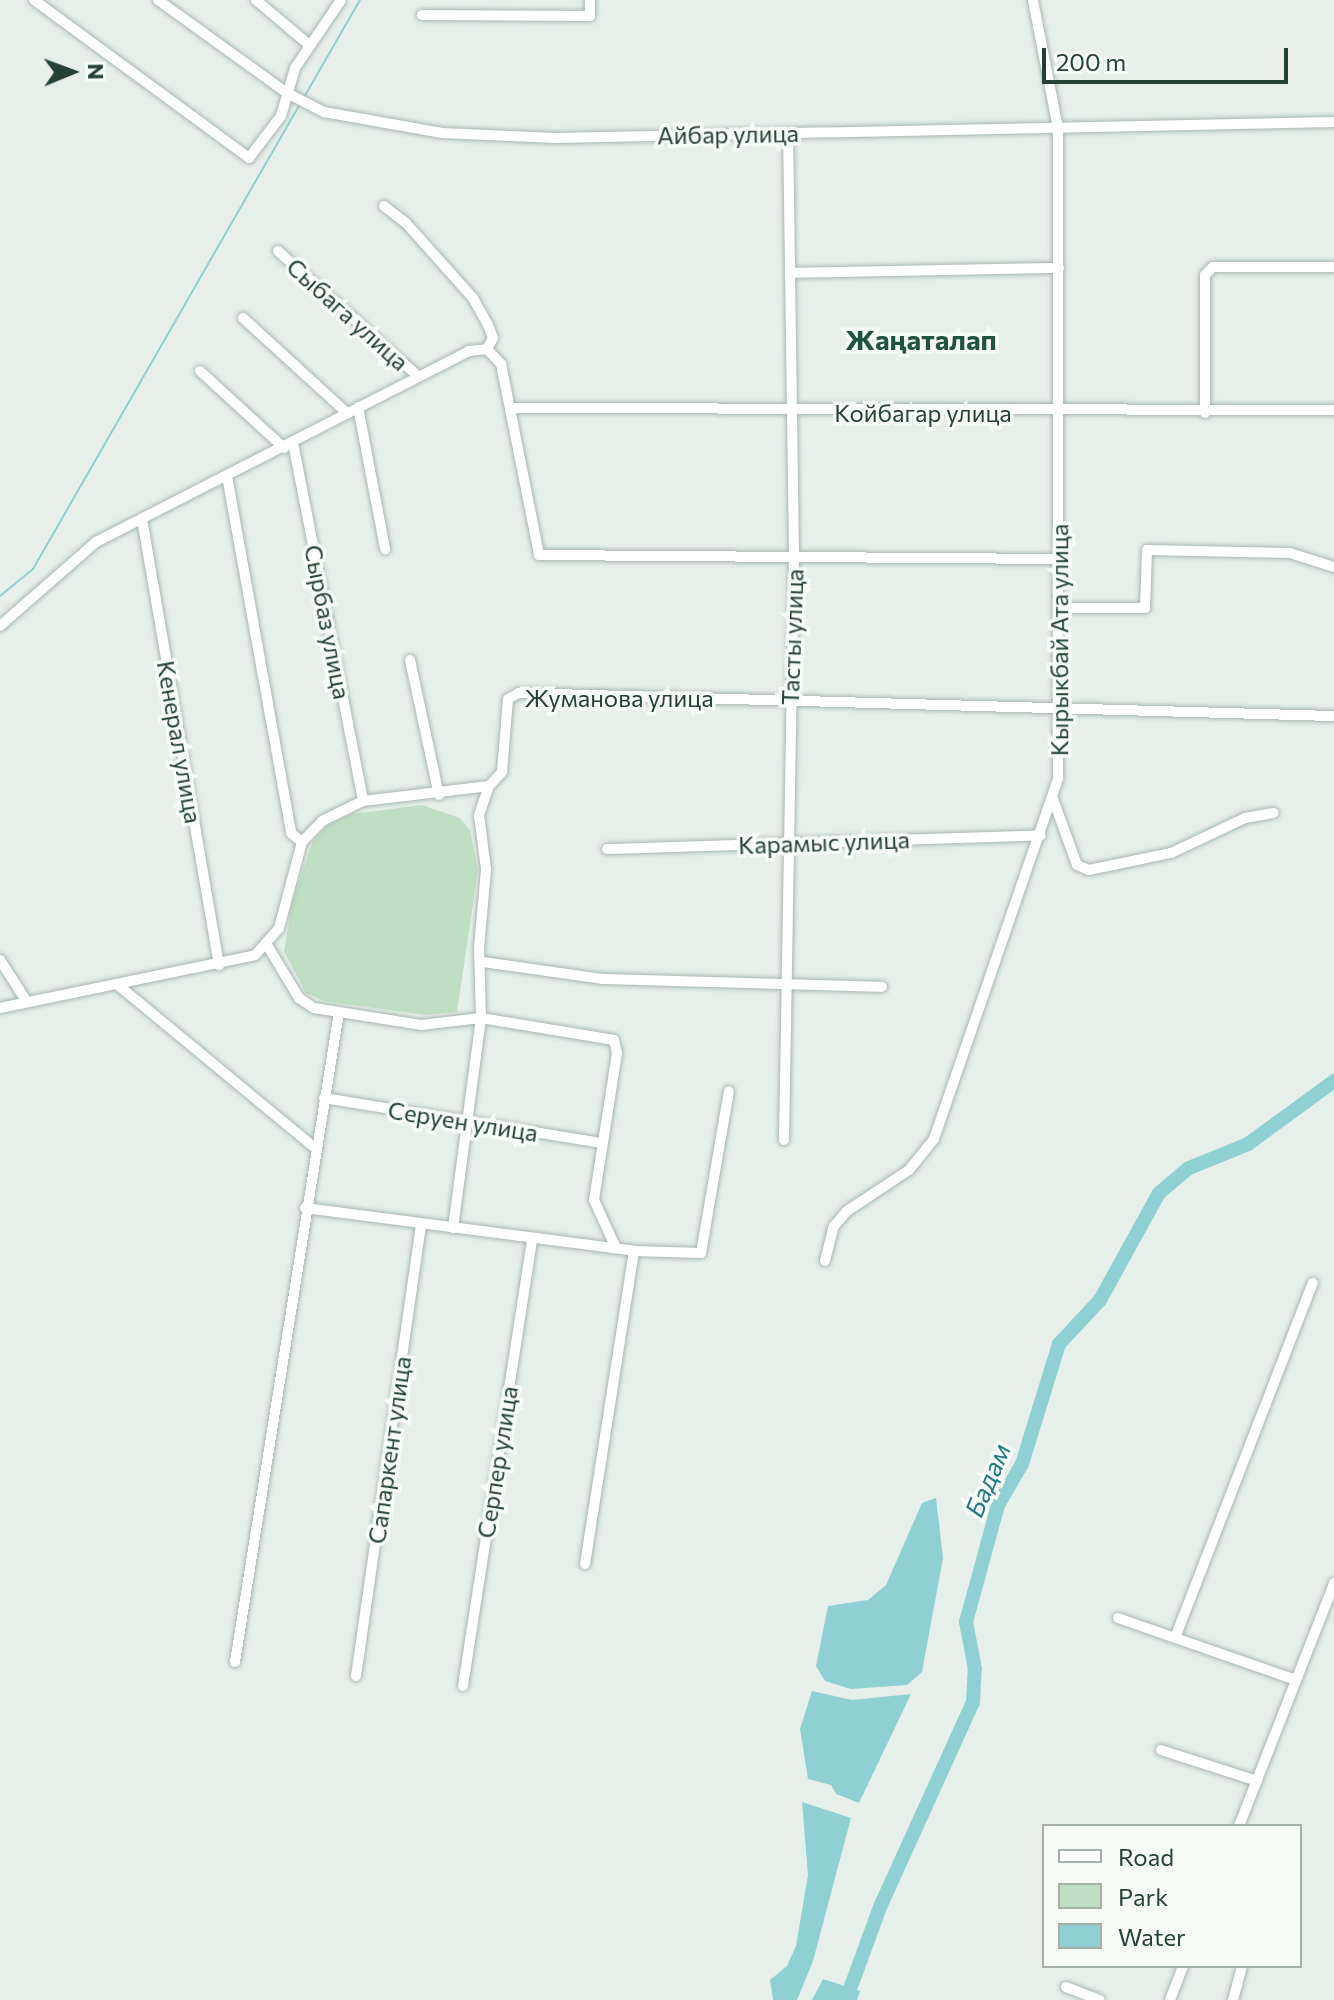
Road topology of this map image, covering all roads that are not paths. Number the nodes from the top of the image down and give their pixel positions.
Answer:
1 (34, 0) edge
2 (158, 0) edge
3 (256, 0) edge
4 (341, 0) edge
5 (590, 0) edge
6 (1033, 0) edge
7 (422, 15) dead end
8 (308, 44) junction
9 (287, 93) junction
10 (1334, 122) edge
11 (1058, 128) junction
12 (788, 133) junction
13 (384, 206) dead end
14 (278, 251) dead end
15 (1334, 267) edge
16 (1059, 268) junction
17 (790, 273) junction
18 (243, 318) dead end
19 (487, 349) junction
20 (200, 371) dead end
21 (418, 376) junction
22 (358, 407) junction
23 (512, 408) junction
24 (1334, 410) edge
25 (794, 412) junction
26 (347, 413) junction
27 (1060, 413) junction
28 (1205, 413) junction
29 (288, 446) junction
30 (227, 476) junction
31 (142, 519) junction
32 (385, 549) dead end
33 (794, 555) junction
34 (1059, 559) junction
35 (1334, 567) edge
36 (1061, 608) junction
37 (0, 626) edge
38 (410, 660) dead end
39 (790, 700) junction
40 (1062, 706) junction
41 (1334, 716) edge
42 (489, 786) junction
43 (439, 795) junction
44 (1053, 799) junction
45 (363, 801) junction
46 (1274, 813) dead end
47 (1041, 835) junction
48 (302, 842) junction
49 (786, 844) junction
50 (607, 849) dead end
51 (267, 945) junction
52 (0, 960) edge
53 (483, 962) junction
54 (219, 965) junction
55 (118, 985) junction
56 (786, 987) junction
57 (882, 987) dead end
58 (27, 1002) junction
59 (0, 1008) edge
60 (339, 1012) junction
61 (481, 1018) junction
62 (729, 1091) dead end
63 (324, 1098) junction
64 (467, 1123) junction
65 (784, 1140) dead end
66 (602, 1143) junction
67 (316, 1149) junction
68 (305, 1208) junction
69 (421, 1224) junction
70 (453, 1228) junction
71 (532, 1238) junction
72 (616, 1248) junction
73 (634, 1251) junction
74 (825, 1261) dead end
75 (1313, 1283) dead end
76 (585, 1564) dead end
77 (1334, 1583) edge
78 (1118, 1618) dead end
79 (1175, 1638) junction
80 (235, 1662) dead end
81 (356, 1676) dead end
82 (1296, 1680) junction
83 (463, 1686) dead end
84 (1161, 1750) dead end
85 (1257, 1781) junction
86 (1240, 1824) edge
87 (1179, 1968) edge
88 (1241, 1968) edge
89 (1066, 1987) dead end
90 (1100, 2000) edge
91 (1170, 2000) edge
92 (1233, 2000) edge

1 - 9 street
2 - 9 street, Айбар улица
3 - 8 street
4 - 8 street
5 - 7 street
6 - 11 street, Кырыкбай Ата улица
8 - 9 street
9 - 12 street, Айбар улица
10 - 11 street, Айбар улица
11 - 12 street, Айбар улица
11 - 16 street, Кырыкбай Ата улица
12 - 17 street, Тасты улица
13 - 19 street
14 - 21 street, Сыбага улица
15 - 28 street
16 - 17 street
16 - 27 street, Кырыкбай Ата улица
17 - 25 street, Тасты улица
18 - 26 street
19 - 21 street
19 - 23 street
20 - 29 street
21 - 22 street
22 - 26 street
22 - 32 street
23 - 25 street, Койбагар улица
23 - 33 street
24 - 28 street, Койбагар улица
25 - 27 street, Койбагар улица
25 - 33 street, Тасты улица
26 - 29 street
27 - 28 street, Койбагар улица
27 - 34 street, Кырыкбай Ата улица
29 - 30 street
29 - 45 street, Сырбаз улица
30 - 31 street
30 - 48 street
31 - 37 street
31 - 54 street, Кенерал улица
33 - 34 street
33 - 39 street, Тасты улица
34 - 36 street, Кырыкбай Ата улица
35 - 36 street
36 - 40 street, Кырыкбай Ата улица
38 - 43 street
39 - 40 street, Жуманова улица
39 - 42 street, Жуманова улица
39 - 49 street, Тасты улица
40 - 41 street, Жуманова улица
40 - 44 street, Кырыкбай Ата улица
42 - 43 street
42 - 53 street
43 - 45 street
44 - 46 street
44 - 47 street, Кырыкбай Ата улица
45 - 48 street
47 - 49 street, Карамыс улица
47 - 74 street, Кырыкбай Ата улица
48 - 51 street
49 - 50 street, Карамыс улица
49 - 56 street, Тасты улица
51 - 54 street
51 - 60 street
52 - 58 street
53 - 56 street
53 - 61 street
54 - 55 street
55 - 58 street
55 - 67 street
56 - 57 street
56 - 65 street, Тасты улица
58 - 59 street
60 - 61 street
60 - 63 street
61 - 64 street
61 - 66 street
62 - 73 street
63 - 64 street, Серуен улица
63 - 67 street
64 - 66 street, Серуен улица
64 - 70 street
66 - 72 street
67 - 68 street
68 - 69 street
68 - 80 street
69 - 70 street
69 - 81 street, Сапаркент улица
70 - 71 street
71 - 72 street
71 - 83 street, Серпер улица
72 - 73 street
73 - 76 street
75 - 79 street
77 - 82 street
78 - 79 street
79 - 82 street
82 - 85 street
84 - 85 street
85 - 86 street
87 - 91 street
88 - 92 street
89 - 90 street

